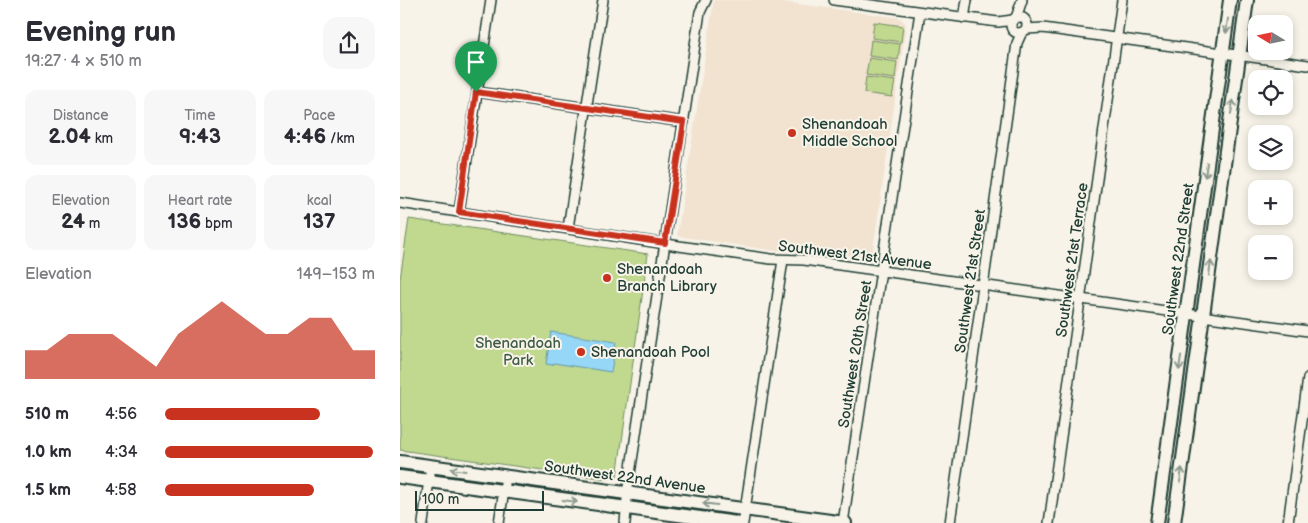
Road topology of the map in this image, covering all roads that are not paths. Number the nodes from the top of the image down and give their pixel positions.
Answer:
1 (490, 0) edge
2 (603, 0) edge
3 (699, 0) edge
4 (706, 0) edge
5 (835, 0) edge
6 (967, 0) edge
7 (1122, 0) edge
8 (1230, 0) edge
9 (1247, 0) edge
10 (1022, 1) edge
11 (700, 12) junction
12 (920, 12) junction
13 (964, 18) junction
14 (1019, 25) junction
15 (1116, 38) junction
16 (1223, 53) junction
17 (1239, 55) junction
18 (1308, 65) edge
19 (476, 92) junction
20 (586, 107) junction
21 (684, 122) junction
22 (400, 203) edge
23 (459, 212) junction
24 (568, 228) junction
25 (665, 243) junction
26 (783, 260) junction
27 (881, 272) junction
28 (983, 286) junction
29 (1080, 300) junction
30 (1186, 314) junction
31 (1203, 317) junction
32 (1308, 332) edge
33 (1308, 378) edge
34 (400, 462) edge
35 (431, 466) junction
36 (400, 477) edge
37 (506, 477) junction
38 (429, 481) junction
39 (504, 492) junction
40 (627, 494) junction
41 (626, 509) junction
42 (745, 509) junction
43 (423, 523) edge
44 (499, 523) edge
45 (625, 523) edge
46 (736, 523) edge
47 (743, 523) edge
48 (844, 523) edge
49 (950, 523) edge
50 (1049, 523) edge
51 (1157, 523) edge
52 (1174, 523) edge
53 (1288, 523) edge

1 - 19 street
2 - 20 street
3 - 11 street
4 - 11 street
5 - 12 street
6 - 13 street
7 - 15 street, Southwest 21st Terrace
8 -> 16 main road, Southwest 22nd Street
9 - 17 main road
10 - 14 street, Southwest 21st Street
11 - 21 street
12 - 13 street
12 - 27 street, Southwest 20th Street
13 - 14 street
14 - 15 street
14 - 28 street, Southwest 21st Street
15 - 16 street
15 - 29 street, Southwest 21st Terrace
16 - 17 street
16 -> 30 main road, Southwest 22nd Street
17 - 18 street
31 -> 17 main road
19 - 20 street
19 - 23 street
20 - 21 street
20 - 24 street
21 - 25 street
22 - 23 street, Southwest 21st Avenue
23 - 24 street, Southwest 21st Avenue
24 - 25 street, Southwest 21st Avenue
25 - 26 street, Southwest 21st Avenue
25 - 40 street
26 - 27 street, Southwest 21st Avenue
26 - 42 street
27 - 28 street, Southwest 21st Avenue
27 - 48 street, Southwest 20th Street
28 - 29 street, Southwest 21st Avenue
28 - 49 street, Southwest 21st Street
29 - 30 street, Southwest 21st Avenue
29 - 50 street, Southwest 21st Terrace
30 - 31 street, Southwest 21st Avenue
30 -> 51 main road, Southwest 22nd Street
31 - 32 street, Southwest 21st Avenue
52 -> 31 main road
33 - 53 street
34 - 35 main road, Southwest 22nd Avenue
37 -> 35 main road, Southwest 22nd Avenue
35 - 38 street
36 - 38 main road, Southwest 22nd Avenue
37 - 39 street
37 - 40 main road, Southwest 22nd Avenue
38 - 39 main road, Southwest 22nd Avenue
38 - 43 street
39 -> 41 main road, Southwest 22nd Avenue
39 - 44 street
40 - 41 street
42 -> 40 main road, Southwest 22nd Avenue
41 - 45 street
41 - 46 main road, Southwest 22nd Avenue
42 - 47 street
42 - 48 main road, Southwest 22nd Avenue

